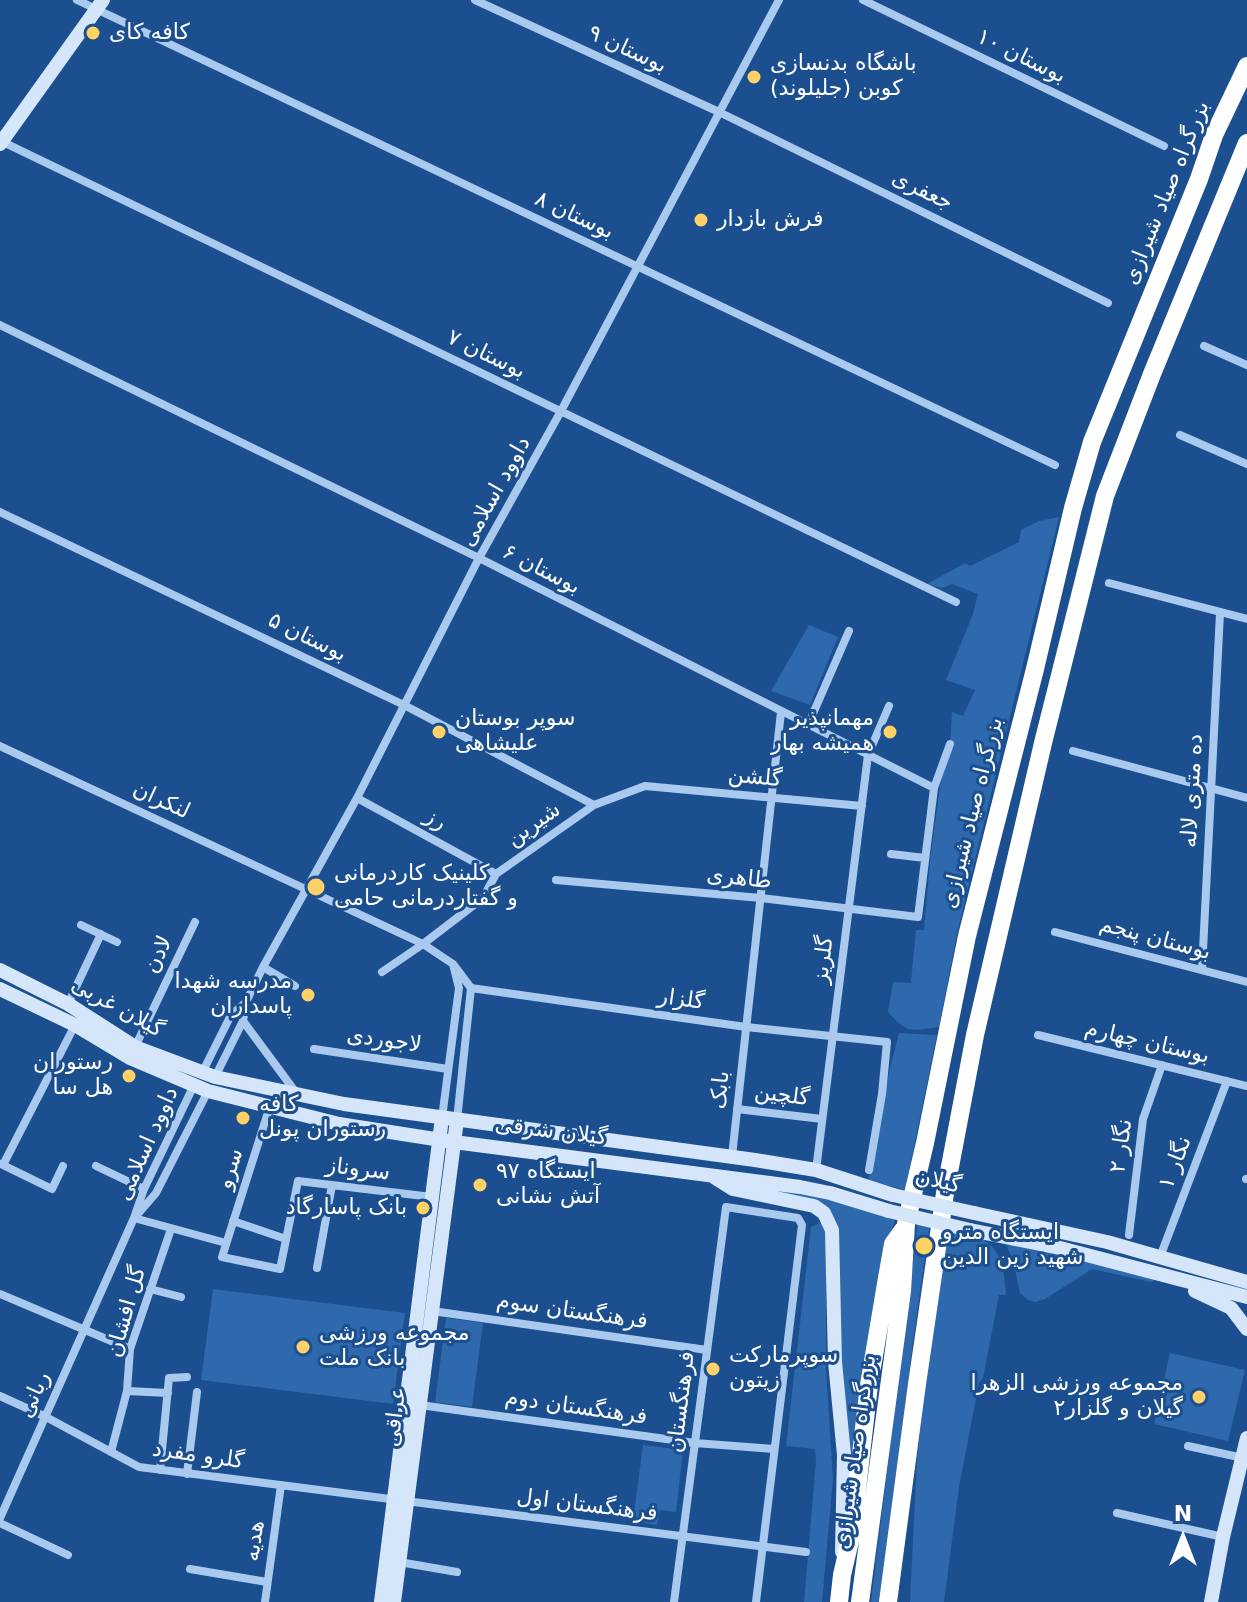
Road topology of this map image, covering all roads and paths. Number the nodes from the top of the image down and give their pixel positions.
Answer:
1 (77, 0) edge
2 (475, 0) edge
3 (779, 0) edge
4 (863, 0) edge
5 (100, 5) edge
6 (1247, 66) edge
7 (719, 112) junction
8 (1, 143) edge
9 (1247, 143) edge
10 (1164, 146) dead end
11 (638, 266) junction
12 (1108, 303) dead end
13 (0, 325) edge
14 (1204, 346) dead end
15 (1247, 365) edge
16 (561, 411) junction
17 (1180, 435) dead end
18 (1247, 464) edge
19 (1055, 465) dead end
20 (0, 512) edge
21 (479, 558) junction
22 (1109, 583) dead end
23 (956, 602) dead end
24 (1220, 613) junction
25 (1247, 619) edge
26 (849, 631) dead end
27 (404, 705) junction
28 (889, 706) dead end
29 (781, 712) junction
30 (808, 725) junction
31 (950, 744) dead end
32 (0, 746) edge
33 (1073, 751) dead end
34 (868, 755) junction
35 (645, 786) joint
36 (934, 788) junction
37 (1212, 789) junction
38 (357, 798) junction
39 (772, 798) junction
40 (1247, 798) edge
41 (594, 805) junction
42 (862, 806) junction
43 (891, 854) dead end
44 (925, 858) junction
45 (496, 874) junction
46 (556, 880) dead end
47 (307, 889) junction
48 (761, 898) junction
49 (849, 910) junction
50 (195, 922) dead end
51 (81, 925) dead end
52 (1055, 932) dead end
53 (101, 934) junction
54 (117, 942) dead end
55 (423, 944) junction
56 (453, 964) junction
57 (263, 967) junction
58 (0, 970) edge
59 (1202, 970) junction
60 (382, 972) dead end
61 (1247, 982) edge
62 (295, 986) dead end
63 (471, 988) junction
64 (0, 989) edge
65 (246, 1002) junction
66 (68, 1004) junction
67 (243, 1021) junction
68 (75, 1025) junction
69 (746, 1027) junction
70 (1038, 1035) dead end
71 (833, 1037) junction
72 (135, 1047) junction
73 (314, 1049) dead end
74 (1162, 1065) junction
75 (448, 1069) junction
76 (1227, 1081) junction
77 (205, 1082) junction
78 (1247, 1086) edge
79 (297, 1094) junction
80 (270, 1106) junction
81 (737, 1109) junction
82 (450, 1119) junction
83 (822, 1119) junction
84 (482, 1124) junction
85 (603, 1139) junction
86 (447, 1141) junction
87 (480, 1145) junction
88 (732, 1156) junction
89 (600, 1161) junction
90 (2, 1164) edge
91 (63, 1166) dead end
92 (96, 1166) dead end
93 (816, 1170) junction
94 (869, 1170) dead end
95 (710, 1175) junction
96 (332, 1185) junction
97 (144, 1189) junction
98 (893, 1195) joint
99 (432, 1197) junction
100 (889, 1211) joint
101 (134, 1218) junction
102 (233, 1221) junction
103 (906, 1224) junction
104 (171, 1229) junction
105 (1129, 1235) dead end
106 (286, 1239) junction
107 (226, 1243) junction
108 (1159, 1265) junction
109 (317, 1268) dead end
110 (1247, 1282) edge
111 (150, 1289) junction
112 (0, 1294) edge
113 (181, 1297) dead end
114 (1247, 1297) edge
115 (432, 1311) junction
116 (1247, 1329) edge
117 (83, 1330) junction
118 (130, 1349) junction
119 (707, 1350) junction
120 (187, 1377) dead end
121 (127, 1391) junction
122 (197, 1392) dead end
123 (168, 1393) junction
124 (0, 1396) edge
125 (420, 1405) junction
126 (46, 1417) junction
127 (1247, 1439) edge
128 (695, 1443) junction
129 (1188, 1446) dead end
130 (774, 1449) junction
131 (111, 1452) junction
132 (1243, 1467) edge
133 (160, 1470) junction
134 (187, 1474) junction
135 (281, 1485) junction
136 (401, 1501) junction
137 (1117, 1513) dead end
138 (0, 1521) edge
139 (682, 1537) junction
140 (1223, 1537) junction
141 (763, 1547) junction
142 (806, 1552) dead end
143 (68, 1555) dead end
144 (399, 1562) junction
145 (190, 1569) dead end
146 (457, 1572) dead end
147 (842, 1575) junction
148 (267, 1582) junction
149 (890, 1599) edge
150 (265, 1602) edge
151 (381, 1602) edge
152 (394, 1602) edge
153 (674, 1602) edge
154 (756, 1602) edge
155 (839, 1602) edge
156 (860, 1602) edge
157 (1211, 1602) edge

1 - 5 street, بوستان ۸
2 - 7 street, بوستان ۹
3 - 7 street, داوود اسلامی
4 - 10 street, بوستان ۱۰
5 - 8 main road
5 - 11 street, بوستان ۸
6 - 103 highway, بزرگراه صیاد شیرازی
7 - 11 street, داوود اسلامی
7 - 12 street, جعفری
8 - 16 street, بوستان ۷
9 - 149 highway
11 - 16 street, داوود اسلامی
11 - 19 street, بوستان ۸
13 - 21 street, بوستان ۶
14 - 15 street
16 - 21 street, داوود اسلامی
16 - 23 street, بوستان ۷
17 - 18 street
20 - 27 street, بوستان ۵
21 - 27 street, داوود اسلامی
21 - 29 street, بوستان ۶
22 - 24 street
24 - 25 street
24 - 37 street, ده متری لاله
26 - 30 street
27 - 38 street, داوود اسلامی
27 - 41 street, بوستان ۵
28 - 34 street, گلریز
29 - 30 street, بوستان ۶
29 - 39 street, بابک
30 - 34 street, بوستان ۶
31 - 36 street
32 - 47 street, لنکران
33 - 37 street
34 - 36 street, بوستان ۶
34 - 42 street, گلریز
35 - 39 street, گلشن
35 - 41 street, شیرین
36 - 44 street
37 - 40 street
37 - 59 street, ده متری لاله
38 - 45 street, رز
38 - 47 street, داوود اسلامی
39 - 42 street, گلشن
39 - 48 street, بابک
41 - 45 street, شیرین
42 - 49 street, گلریز
43 - 44 street
44 - 49 street, طاهری
45 - 55 street, شیرین
46 - 48 street, طاهری
47 - 55 street, لنکران
47 - 57 street, داوود اسلامی
48 - 49 street, طاهری
48 - 69 street, بابک
49 - 71 street, گلریز
50 - 72 street, لادن
51 - 53 street
52 - 59 street, بوستان پنجم
53 - 54 street
53 - 66 street
55 - 56 street, لنکران
55 - 60 street, شیرین
56 - 63 street
56 - 75 street
57 - 62 street
57 - 65 street, داوود اسلامی
58 - 66 main road, گیلان غربی
59 - 61 street, بوستان پنجم
63 - 69 street, گلزار
63 - 82 street
64 - 68 main road, گیلان غربی
65 - 67 street, داوود اسلامی
65 - 77 street, داوود اسلامی
66 - 72 main road, گیلان غربی
67 - 77 street, داوود اسلامی
67 - 79 street
68 - 77 main road, گیلان غربی
68 - 90 street
69 - 71 street, گلزار
69 - 81 street, بابک
70 - 74 street, بوستان چهارم
71 - 83 street, گلریز
71 - 94 street, گلزار
72 - 77 main road, گیلان غربی
73 - 75 street, لاجوردی
74 - 76 street, بوستان چهارم
74 - 105 street, نگار ۲
75 - 82 street
76 - 78 street, بوستان چهارم
76 - 108 street, نگار ۱
77 - 79 main road, گیلان شرقی
77 - 80 main road, گیلان شرقی
77 - 97 street, داوود اسلامی
77 - 101 street, داوود اسلامی
79 - 82 main road, گیلان شرقی
80 - 86 main road, گیلان شرقی
80 - 102 street, سرو
81 - 83 street, گلچین
81 - 88 street, بابک
82 - 84 main road, گیلان شرقی
82 - 86 main road
83 - 93 street, گلریز
84 - 85 main road, گیلان شرقی
84 - 87 main road
85 - 88 main road, گیلان شرقی
85 - 89 main road
86 - 87 main road, گیلان شرقی
86 - 99 main road, عراقی
86 - 115 main road, عراقی
87 - 89 main road, گیلان شرقی
88 - 93 main road, گیلان شرقی
89 - 95 main road, گیلان شرقی
90 - 91 street
92 - 97 street
93 - 98 main road, گیلان شرقی
95 - 100 main road, گیلان شرقی
95 - 147 main road
96 - 99 street, سروناز
96 - 106 street, سروناز
96 - 109 street
97 - 101 street, داوود اسلامی
98 - 108 main road, گیلان, bridge
99 - 136 main road, عراقی
100 - 108 main road, گیلان, bridge
101 - 104 street, سروناز
101 - 117 street, داوود اسلامی
102 - 106 street
102 - 107 street, سرو
103 - 147 highway
103 - 156 highway, بزرگراه صیاد شیرازی
104 - 107 street, سروناز
104 - 111 street, گل افشان
106 - 107 street, سروناز
108 - 110 main road
108 - 114 main road
108 - 116 main road
111 - 113 street
111 - 118 street, گل افشان
112 - 117 street
115 - 119 street, فرهنگستان سوم
115 - 125 main road, عراقی
117 - 118 street
117 - 126 street, ربانی
118 - 121 street, گل افشان
119 - 128 street, فرهنگستان
119 - 130 street, فرهنگستان
120 - 123 street
121 - 123 street
121 - 131 street, گل افشان
122 - 134 street
123 - 133 street
124 - 126 street, گلرو مفرد
125 - 128 street, فرهنگستان دوم
125 - 136 main road, عراقی
126 - 131 street, گلرو مفرد
126 - 138 street, ربانی
127 - 132 main road
128 - 130 street, فرهنگستان دوم
128 - 139 street, فرهنگستان
129 - 132 street
130 - 141 street
131 - 133 street, گلرو مفرد
132 - 140 main road
133 - 134 street, گلرو مفرد
134 - 135 street, گلرو مفرد
135 - 136 street, گلرو مفرد
135 - 148 street, هدیه
136 - 139 street, فرهنگستان اول
136 - 144 main road, عراقی
136 - 151 main road, عراقی
137 - 140 street
138 - 143 street
139 - 141 street, فرهنگستان اول
139 - 153 street, فرهنگستان
140 - 157 main road
141 - 142 street, فرهنگستان اول
141 - 154 street
144 - 146 street
144 - 152 main road, عراقی
145 - 148 street
147 - 155 highway
148 - 150 street, هدیه

